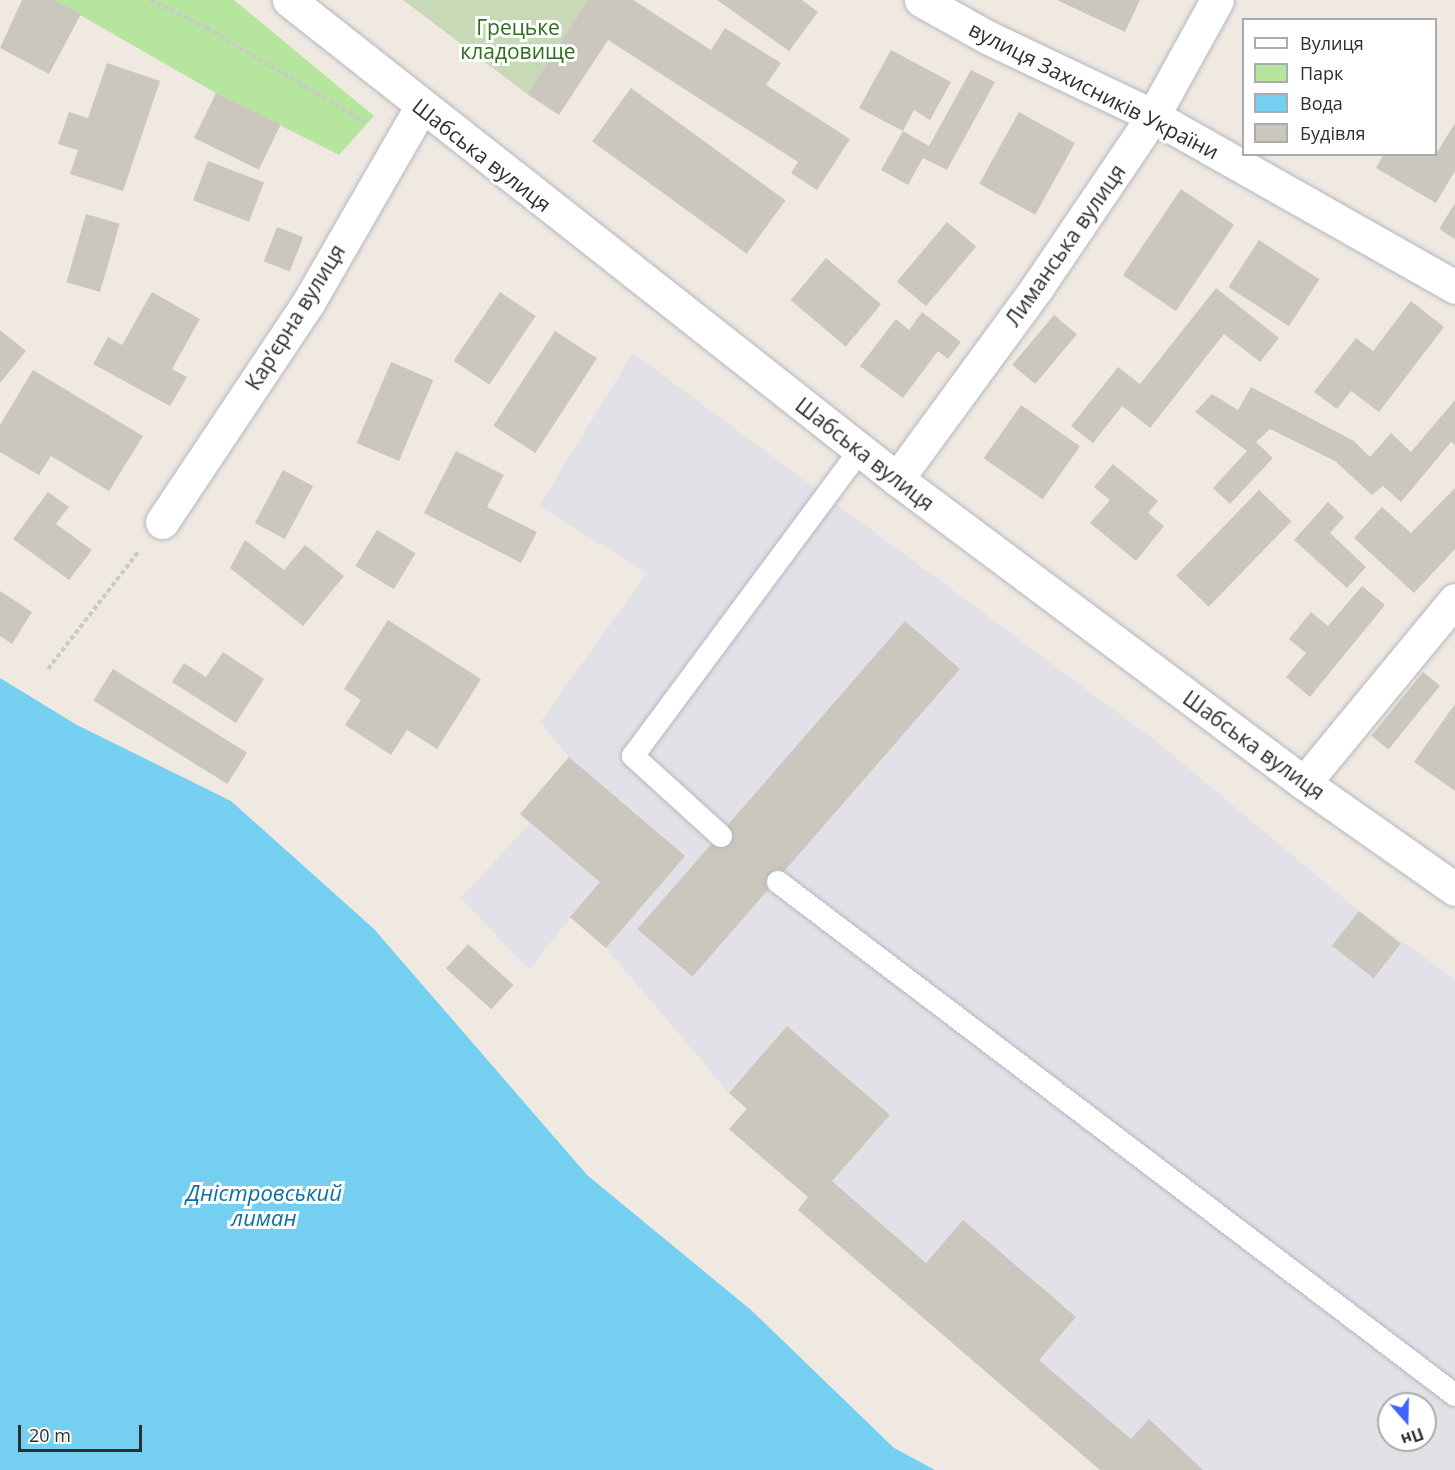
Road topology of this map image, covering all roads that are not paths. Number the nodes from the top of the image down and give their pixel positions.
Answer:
1 (289, 0) edge
2 (921, 0) edge
3 (1217, 0) edge
4 (421, 107) junction
5 (1154, 116) junction
6 (1455, 287) edge
7 (860, 450) junction
8 (897, 480) junction
9 (162, 522) road end
10 (1455, 600) edge
11 (1305, 783) junction
12 (721, 836) dead end
13 (778, 882) dead end
14 (1455, 889) edge
15 (1455, 1395) edge

1 - 4 street, Шабська вулиця
2 - 5 street, вулиця Захисників України
3 - 5 street, Лиманська вулиця
4 - 7 street, Шабська вулиця
4 - 9 street, Карʼєрна вулиця
5 - 6 street, вулиця Захисників України
5 - 8 street, Лиманська вулиця
7 - 8 street, Шабська вулиця
7 - 12 lane
8 - 11 street, Шабська вулиця
10 - 11 street
11 - 14 street, Шабська вулиця
13 - 15 lane

